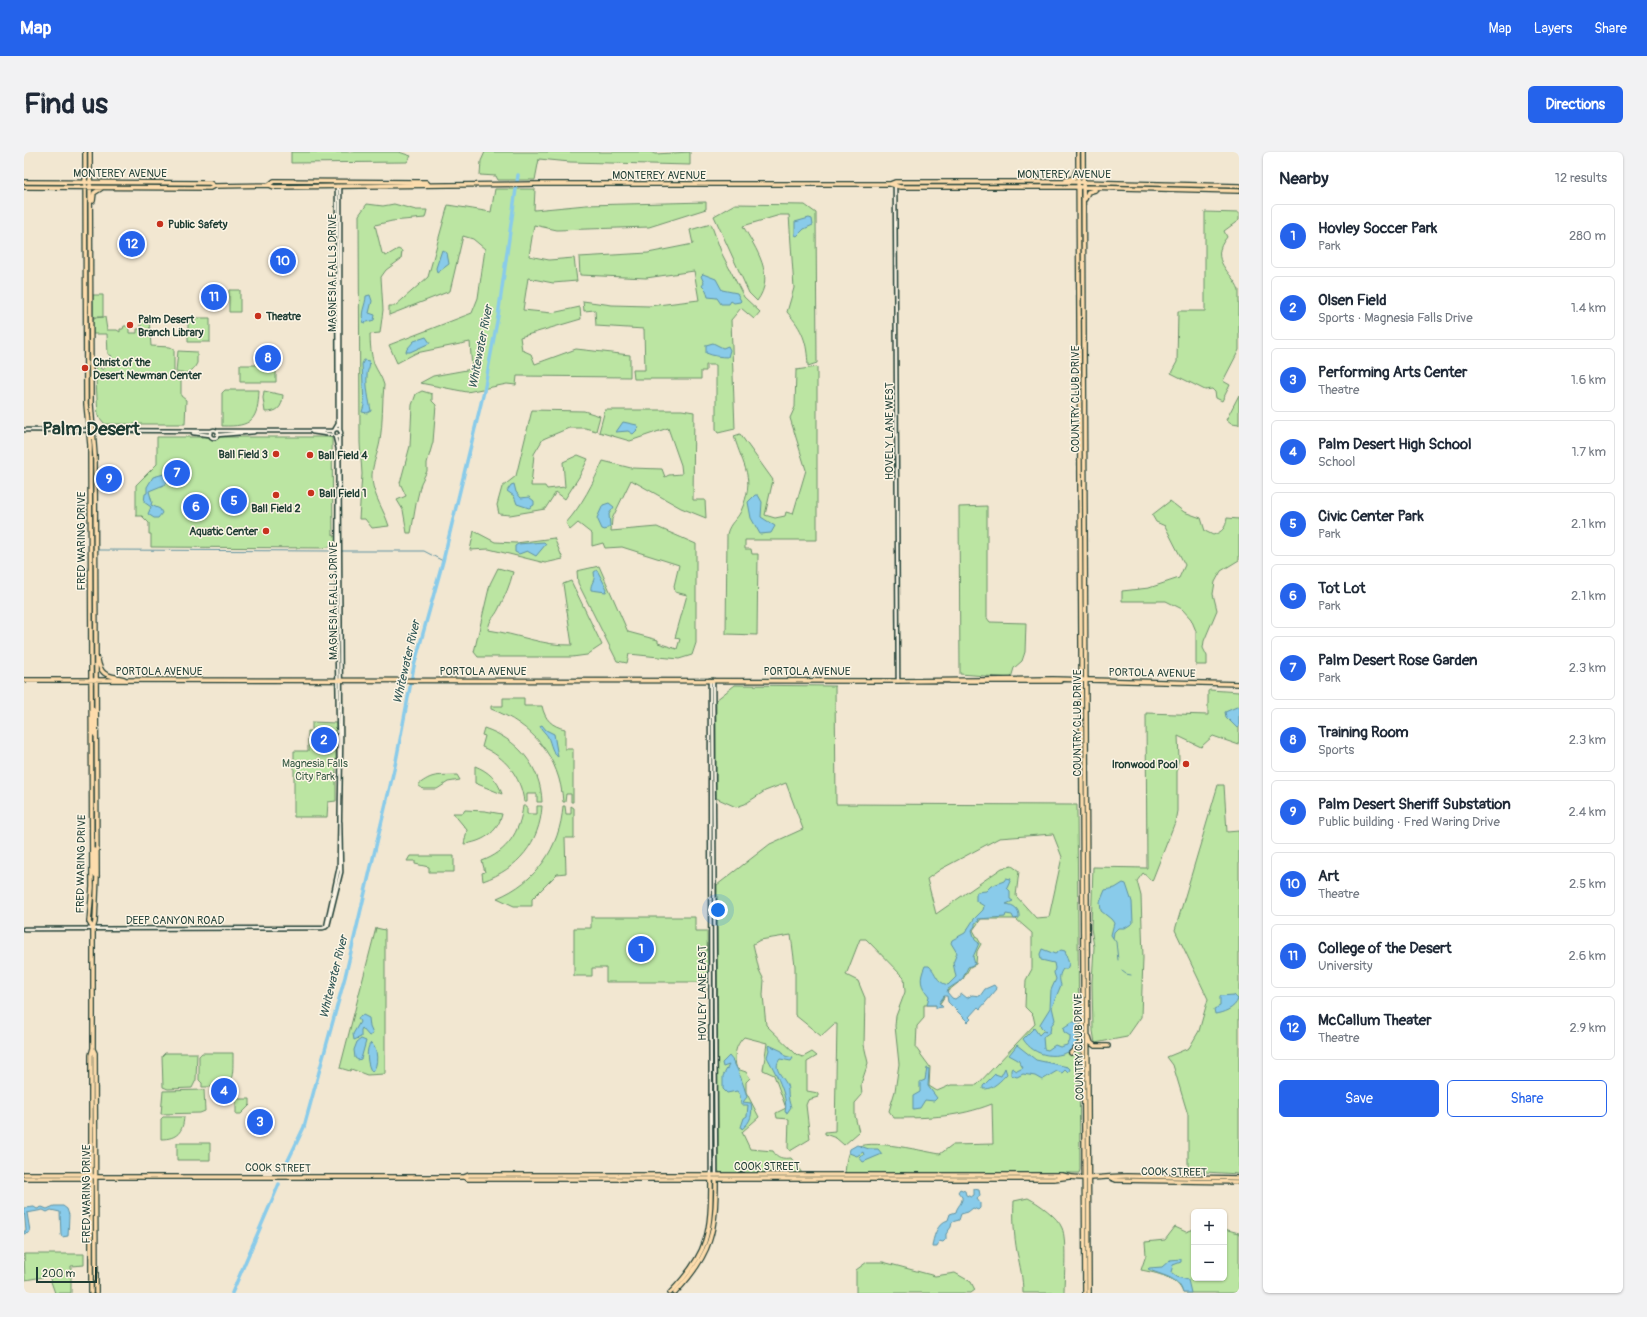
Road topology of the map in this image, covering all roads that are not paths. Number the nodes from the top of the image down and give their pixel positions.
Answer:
1 (87, 152) edge
2 (1078, 152) edge
3 (1083, 152) edge
4 (1078, 158) junction
5 (24, 182) edge
6 (374, 182) junction
7 (1058, 182) junction
8 (1078, 182) junction
9 (1083, 182) junction
10 (428, 184) junction
11 (895, 184) junction
12 (85, 185) junction
13 (90, 185) junction
14 (269, 185) junction
15 (1194, 185) junction
16 (214, 186) junction
17 (338, 186) junction
18 (1239, 186) edge
19 (24, 187) edge
20 (103, 187) junction
21 (1078, 187) junction
22 (1083, 187) junction
23 (1108, 188) junction
24 (1176, 190) junction
25 (1239, 191) edge
26 (1083, 204) junction
27 (90, 214) junction
28 (24, 430) edge
29 (88, 430) junction
30 (93, 430) junction
31 (334, 430) junction
32 (210, 431) junction
33 (217, 431) junction
34 (256, 431) junction
35 (308, 431) junction
36 (340, 431) junction
37 (186, 432) junction
38 (210, 435) junction
39 (217, 435) junction
40 (334, 436) junction
41 (340, 436) junction
42 (340, 546) junction
43 (96, 648) junction
44 (1082, 648) junction
45 (1086, 659) junction
46 (1011, 679) junction
47 (24, 680) edge
48 (91, 680) junction
49 (97, 680) junction
50 (128, 680) junction
51 (339, 680) junction
52 (712, 680) junction
53 (942, 680) junction
54 (898, 681) junction
55 (1065, 681) junction
56 (1084, 681) junction
57 (995, 682) junction
58 (1239, 684) edge
59 (91, 708) junction
60 (96, 736) junction
61 (710, 744) junction
62 (714, 761) junction
63 (92, 801) junction
64 (96, 820) junction
65 (1084, 833) junction
66 (92, 846) junction
67 (1082, 846) junction
68 (1087, 863) junction
69 (97, 876) junction
70 (326, 927) joint
71 (24, 929) edge
72 (92, 929) junction
73 (711, 958) junction
74 (714, 973) junction
75 (1083, 1020) junction
76 (1088, 1022) junction
77 (1108, 1046) dead end
78 (93, 1048) junction
79 (711, 1049) junction
80 (1071, 1053) dead end
81 (715, 1064) junction
82 (90, 1086) junction
83 (712, 1097) junction
84 (715, 1109) junction
85 (95, 1113) junction
86 (91, 1118) junction
87 (95, 1139) junction
88 (24, 1174) edge
89 (558, 1174) junction
90 (842, 1174) junction
91 (654, 1175) junction
92 (792, 1175) junction
93 (90, 1176) junction
94 (1154, 1176) junction
95 (95, 1177) junction
96 (464, 1177) junction
97 (714, 1177) junction
98 (1069, 1177) junction
99 (1086, 1177) junction
100 (24, 1178) edge
101 (1110, 1178) junction
102 (1239, 1178) edge
103 (548, 1179) junction
104 (642, 1179) junction
105 (762, 1179) junction
106 (825, 1179) junction
107 (1143, 1181) junction
108 (1239, 1182) edge
109 (91, 1206) junction
110 (1084, 1214) junction
111 (1089, 1236) junction
112 (95, 1239) junction
113 (91, 1293) edge
114 (96, 1293) edge
115 (670, 1293) edge
116 (676, 1293) edge
117 (1085, 1293) edge
118 (1089, 1293) edge

1 - 12 main road, FRED WARING DRIVE
1 - 13 main road, FRED WARING DRIVE
2 - 4 main road, COUNTRY CLUB DRIVE
3 - 9 main road, COUNTRY CLUB DRIVE
4 - 7 main road
4 - 8 main road, COUNTRY CLUB DRIVE
5 - 12 main road, MONTEREY AVENUE
6 - 10 main road, MONTEREY AVENUE
6 - 14 main road, MONTEREY AVENUE
6 - 17 main road
7 - 8 main road, MONTEREY AVENUE
7 - 11 main road, MONTEREY AVENUE
8 - 9 main road, MONTEREY AVENUE
8 - 21 main road, COUNTRY CLUB DRIVE
9 - 15 main road, MONTEREY AVENUE
9 - 22 main road, COUNTRY CLUB DRIVE
10 - 11 main road, MONTEREY AVENUE
10 - 17 main road, MONTEREY AVENUE
11 - 21 main road, MONTEREY AVENUE
11 - 54 street, HOVELY LANE WEST
12 - 13 main road, MONTEREY AVENUE
12 - 19 main road, MONTEREY AVENUE
12 - 29 main road, FRED WARING DRIVE
13 - 16 main road, MONTEREY AVENUE
13 - 20 main road, MONTEREY AVENUE
13 - 27 main road, FRED WARING DRIVE
14 - 16 main road, MONTEREY AVENUE
14 - 17 main road, MONTEREY AVENUE
15 - 18 main road, MONTEREY AVENUE
15 - 24 main road
16 - 20 main road, MONTEREY AVENUE
17 - 31 street, MAGNESIA FALLS DRIVE
17 - 36 street, MAGNESIA FALLS DRIVE
20 - 27 main road
21 - 22 main road, MONTEREY AVENUE
21 - 44 main road, COUNTRY CLUB DRIVE
22 - 23 main road, MONTEREY AVENUE
22 - 26 main road, COUNTRY CLUB DRIVE
23 - 24 main road, MONTEREY AVENUE
23 - 26 main road
24 - 25 main road, MONTEREY AVENUE
26 - 45 main road, COUNTRY CLUB DRIVE
27 - 30 main road, FRED WARING DRIVE
28 - 29 street
29 - 30 street
29 - 48 main road, FRED WARING DRIVE
30 - 37 street
30 - 43 main road, FRED WARING DRIVE
31 - 35 street
31 - 36 street
31 - 40 street, MAGNESIA FALLS DRIVE
32 - 33 street
32 - 37 street
32 - 38 street
33 - 34 street
33 - 39 street
34 - 35 street
34 - 39 street
35 - 40 street
36 - 41 street, MAGNESIA FALLS DRIVE
37 - 38 street
38 - 39 street
40 - 41 street
40 - 42 street, MAGNESIA FALLS DRIVE
41 - 42 street, MAGNESIA FALLS DRIVE
42 - 51 street, MAGNESIA FALLS DRIVE
43 - 49 main road, FRED WARING DRIVE
43 - 50 main road
44 - 45 main road
44 - 56 main road, COUNTRY CLUB DRIVE
45 - 56 main road, COUNTRY CLUB DRIVE
46 - 53 main road, PORTOLA AVENUE
46 - 55 main road, PORTOLA AVENUE
46 - 57 main road
47 - 48 main road, PORTOLA AVENUE
48 - 49 main road, PORTOLA AVENUE
48 - 59 main road, FRED WARING DRIVE
49 - 50 main road, PORTOLA AVENUE
49 - 60 main road, FRED WARING DRIVE
50 - 51 main road, PORTOLA AVENUE
51 - 52 main road, PORTOLA AVENUE
51 - 70 street, MAGNESIA FALLS DRIVE
52 - 54 main road, PORTOLA AVENUE
52 - 61 street, HOVLEY LANE EAST
52 - 62 street, HOVLEY LANE EAST
53 - 54 main road, PORTOLA AVENUE
53 - 57 main road, PORTOLA AVENUE
55 - 56 main road, PORTOLA AVENUE
55 - 57 main road, PORTOLA AVENUE
56 - 58 main road, PORTOLA AVENUE
56 - 65 main road, COUNTRY CLUB DRIVE
59 - 60 main road
59 - 63 main road, FRED WARING DRIVE
60 - 64 main road, FRED WARING DRIVE
61 - 62 street
61 - 73 street, HOVLEY LANE EAST
62 - 74 street, HOVLEY LANE EAST
63 - 64 main road
63 - 66 main road, FRED WARING DRIVE
64 - 69 main road, FRED WARING DRIVE
65 - 67 main road, COUNTRY CLUB DRIVE
65 - 68 main road, COUNTRY CLUB DRIVE
66 - 69 main road
66 - 72 main road, FRED WARING DRIVE
67 - 68 main road
67 - 75 main road, COUNTRY CLUB DRIVE
68 - 76 main road, COUNTRY CLUB DRIVE
69 - 72 main road, FRED WARING DRIVE
70 - 72 street, DEEP CANYON ROAD
71 - 72 street, DEEP CANYON ROAD
72 - 78 main road, FRED WARING DRIVE
73 - 74 street
73 - 79 street, HOVLEY LANE EAST
74 - 81 street, HOVLEY LANE EAST
75 - 80 main road
75 - 99 main road, COUNTRY CLUB DRIVE
76 - 77 main road
76 - 99 main road, COUNTRY CLUB DRIVE
78 - 82 main road, FRED WARING DRIVE
78 - 85 main road, FRED WARING DRIVE
79 - 81 street
79 - 83 street, HOVLEY LANE EAST
81 - 84 street, HOVLEY LANE EAST
82 - 85 main road
82 - 86 main road, FRED WARING DRIVE
83 - 84 street
83 - 97 street, HOVLEY LANE EAST
84 - 97 street, HOVLEY LANE EAST
85 - 87 main road, FRED WARING DRIVE
86 - 87 main road
86 - 93 main road, FRED WARING DRIVE
87 - 95 main road, FRED WARING DRIVE
88 - 93 main road, COOK STREET
89 - 91 main road, COOK STREET
89 - 96 main road, COOK STREET
89 - 103 main road
90 - 92 main road, COOK STREET
90 - 98 main road, COOK STREET
90 - 106 main road
91 - 97 main road, COOK STREET
91 - 104 main road
92 - 97 main road, COOK STREET
92 - 105 main road
93 - 95 main road, COOK STREET
93 - 100 main road, COOK STREET
93 - 109 main road, FRED WARING DRIVE
94 - 101 main road, COOK STREET
94 - 102 main road, COOK STREET
94 - 107 main road
95 - 96 main road, COOK STREET
95 - 112 main road, FRED WARING DRIVE
96 - 103 main road, COOK STREET
97 - 104 main road, COOK STREET
97 - 105 main road, COOK STREET
97 - 115 main road, HOVLEY LANE EAST
97 - 116 main road, HOVLEY LANE EAST
98 - 99 main road, COOK STREET
98 - 106 main road, COOK STREET
99 - 101 main road, COOK STREET
99 - 110 main road, COUNTRY CLUB DRIVE
99 - 111 main road, COUNTRY CLUB DRIVE
101 - 107 main road, COOK STREET
103 - 104 main road, COOK STREET
105 - 106 main road, COOK STREET
107 - 108 main road, COOK STREET
109 - 112 main road
109 - 113 main road, FRED WARING DRIVE
110 - 111 main road
110 - 117 main road, COUNTRY CLUB DRIVE
111 - 118 main road, COUNTRY CLUB DRIVE
112 - 114 main road, FRED WARING DRIVE

